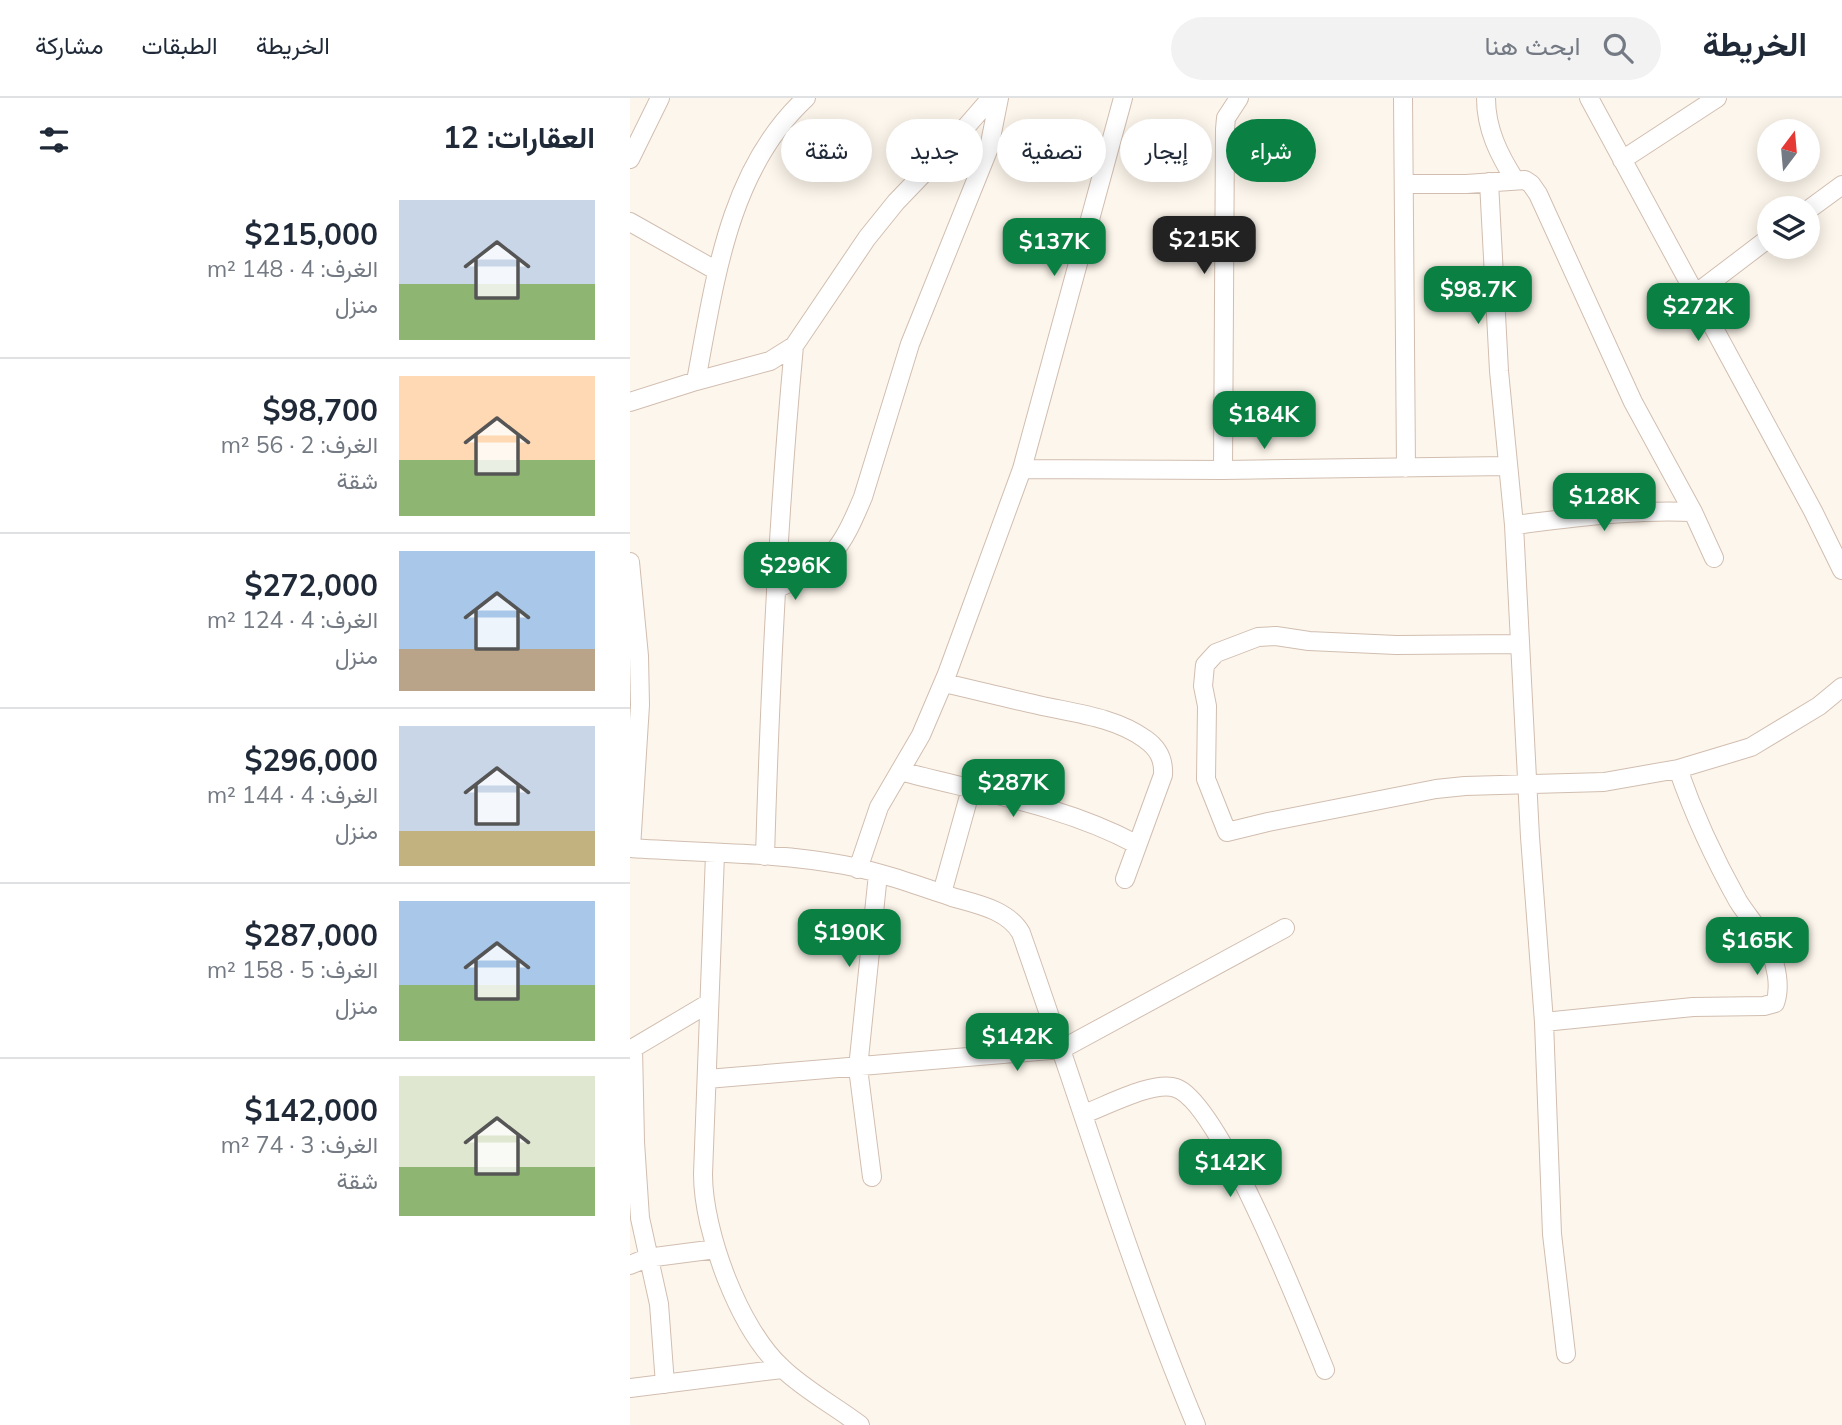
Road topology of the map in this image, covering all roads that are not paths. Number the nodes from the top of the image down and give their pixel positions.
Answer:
1 (660, 98) edge
2 (807, 98) edge
3 (991, 98) edge
4 (999, 98) edge
5 (1123, 98) edge
6 (1238, 98) edge
7 (1403, 98) edge
8 (1486, 98) edge
9 (1589, 98) edge
10 (1717, 98) edge
11 (974, 119) edge
12 (983, 143) edge
13 (989, 148) junction
14 (630, 159) edge
15 (1622, 160) junction
16 (1515, 180) junction
17 (915, 182) edge
18 (1489, 182) junction
19 (1404, 184) junction
20 (1842, 185) edge
21 (1820, 201) edge
22 (630, 222) edge
23 (1757, 247) edge
24 (717, 271) junction
25 (1694, 295) junction
26 (794, 346) junction
27 (696, 381) junction
28 (630, 402) edge
29 (1507, 466) junction
30 (1406, 468) junction
31 (1022, 469) junction
32 (1223, 470) junction
33 (1693, 512) junction
34 (1514, 525) junction
35 (1714, 558) dead end
36 (630, 562) edge
37 (1842, 570) edge
38 (776, 589) junction
39 (634, 642) edge
40 (1519, 644) junction
41 (944, 683) junction
42 (1842, 687) edge
43 (1678, 769) junction
44 (900, 771) junction
45 (1527, 785) junction
46 (971, 789) junction
47 (1136, 844) junction
48 (631, 848) edge
49 (715, 854) junction
50 (765, 856) junction
51 (858, 869) junction
52 (878, 874) junction
53 (1125, 879) dead end
54 (942, 893) junction
55 (1285, 928) dead end
56 (709, 1003) junction
57 (1544, 1022) junction
58 (631, 1049) edge
59 (1062, 1049) junction
60 (858, 1068) junction
61 (707, 1079) junction
62 (1084, 1114) junction
63 (872, 1177) dead end
64 (716, 1249) junction
65 (648, 1258) junction
66 (630, 1265) edge
67 (1566, 1354) dead end
68 (782, 1368) junction
69 (1325, 1370) dead end
70 (665, 1384) junction
71 (630, 1388) edge
72 (860, 1425) edge
73 (1196, 1425) edge

1 - 14 street
2 - 24 street
3 - 11 street
4 - 13 street
5 - 31 street
6 - 32 street
7 - 19 street
8 - 16 street
9 - 15 street
10 - 15 street
12 - 13 street
13 - 38 street
15 - 25 street
16 - 18 street
16 - 33 street
17 - 26 street
18 - 19 street
18 - 29 street
19 - 30 street
20 - 21 street
22 - 24 street
23 - 25 street
24 - 27 street
25 - 37 street
26 - 27 street
26 - 38 street
27 - 28 street
29 - 30 street
29 - 34 street
30 - 32 street
31 - 32 street
31 - 41 street
33 - 34 street
33 - 35 street
34 - 40 street
36 - 39 street
38 - 50 street
39 - 48 street
40 - 45 street
40 - 45 street
41 - 44 street
41 - 47 street
42 - 43 street
43 - 45 street
43 - 57 street
44 - 46 street
44 - 51 street
45 - 57 street
46 - 47 street
46 - 54 street
47 - 53 street
48 - 49 street
49 - 50 street
49 - 56 street
50 - 51 street
51 - 52 street
52 - 54 street
52 - 60 street
54 - 59 street
55 - 59 street
56 - 58 street
56 - 61 street
57 - 67 street
58 - 65 street
59 - 60 street
59 - 62 street
60 - 61 street
60 - 63 street
61 - 64 street
62 - 69 street
62 - 73 street
64 - 65 street
64 - 68 street
65 - 66 street
65 - 70 street
68 - 70 street
68 - 72 street
70 - 71 street

